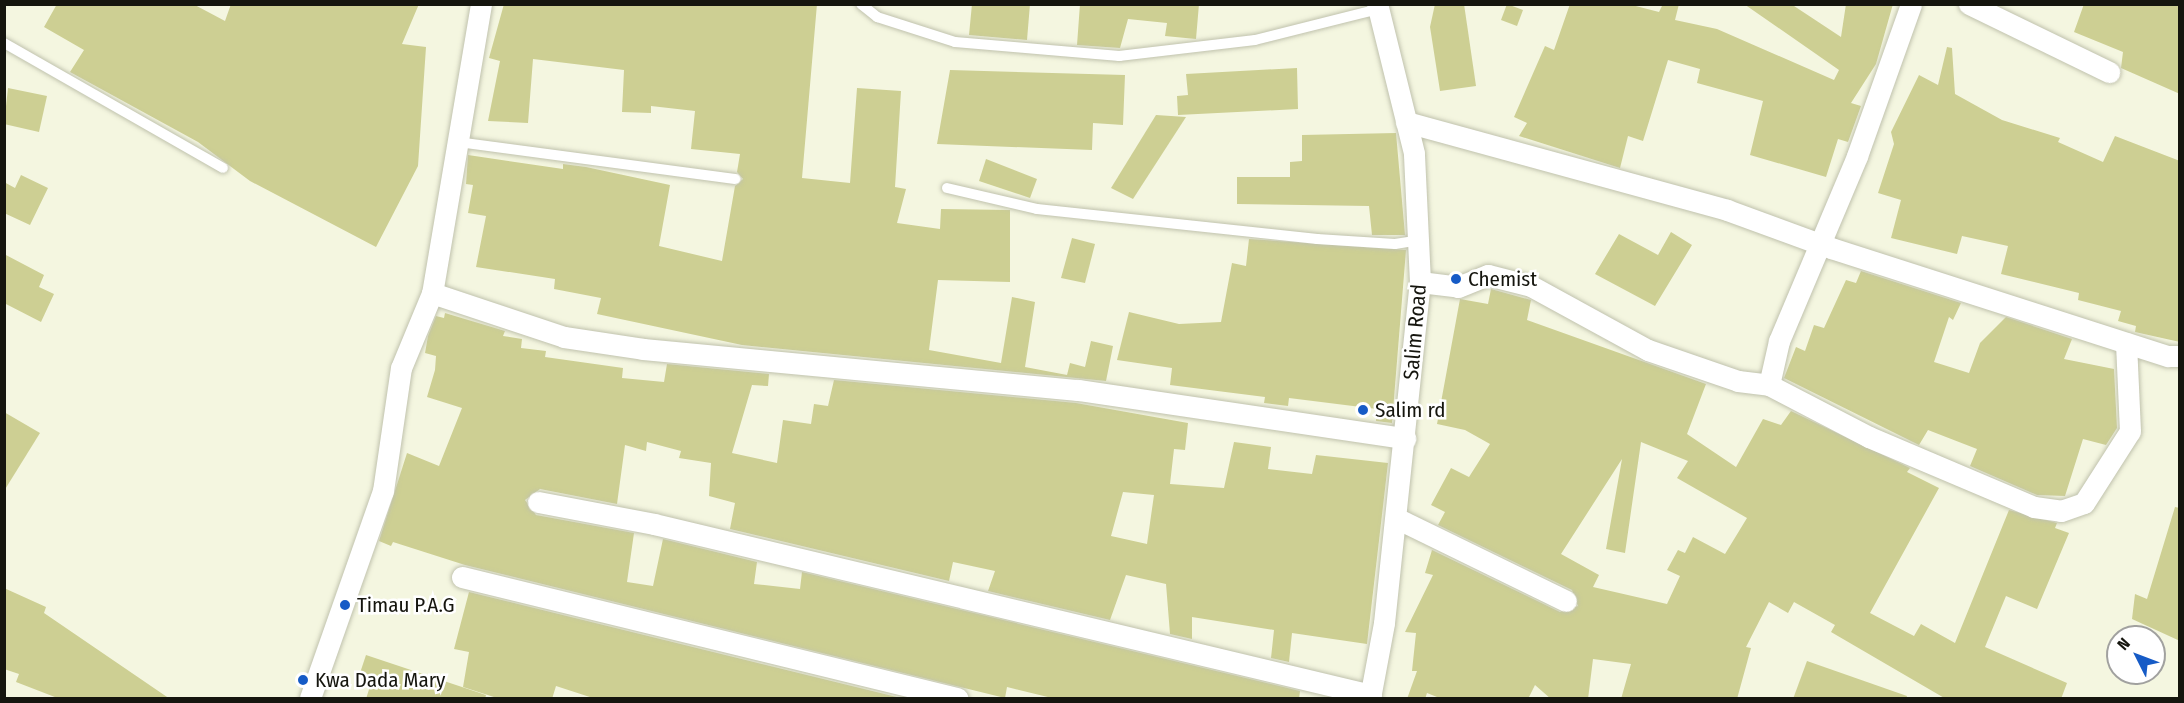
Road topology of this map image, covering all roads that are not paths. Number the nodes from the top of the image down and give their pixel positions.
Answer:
1 (481, 4) edge
2 (861, 4) edge
3 (1911, 4) edge
4 (1969, 4) edge
5 (1377, 7) edge
6 (4, 43) edge
7 (2109, 72) dead end
8 (1406, 122) junction
9 (458, 142) junction
10 (223, 168) dead end
11 (736, 179) dead end
12 (947, 188) dead end
13 (1420, 240) junction
14 (1818, 243) junction
15 (1420, 282) junction
16 (432, 293) junction
17 (2126, 343) junction
18 (2180, 356) edge
19 (1769, 385) junction
20 (1405, 438) junction
21 (538, 502) dead end
22 (1396, 518) junction
23 (462, 577) dead end
24 (1566, 601) dead end
25 (1370, 697) edge
26 (310, 699) edge
27 (957, 699) edge

1 - 9 street
2 - 5 lane
3 - 14 street
4 - 7 street
5 - 8 street, Salim Road
6 - 10 lane
8 - 13 street, Salim Road
8 - 14 street
9 - 11 lane
9 - 16 street
12 - 13 lane
13 - 15 street, Salim Road
14 - 17 street
14 - 19 street
15 - 19 street
15 - 20 street, Salim Road
16 - 20 street
16 - 26 street
17 - 18 street
17 - 19 street
20 - 22 street, Salim Road
21 - 25 street
22 - 24 street
22 - 25 street, Salim Road
23 - 27 street

